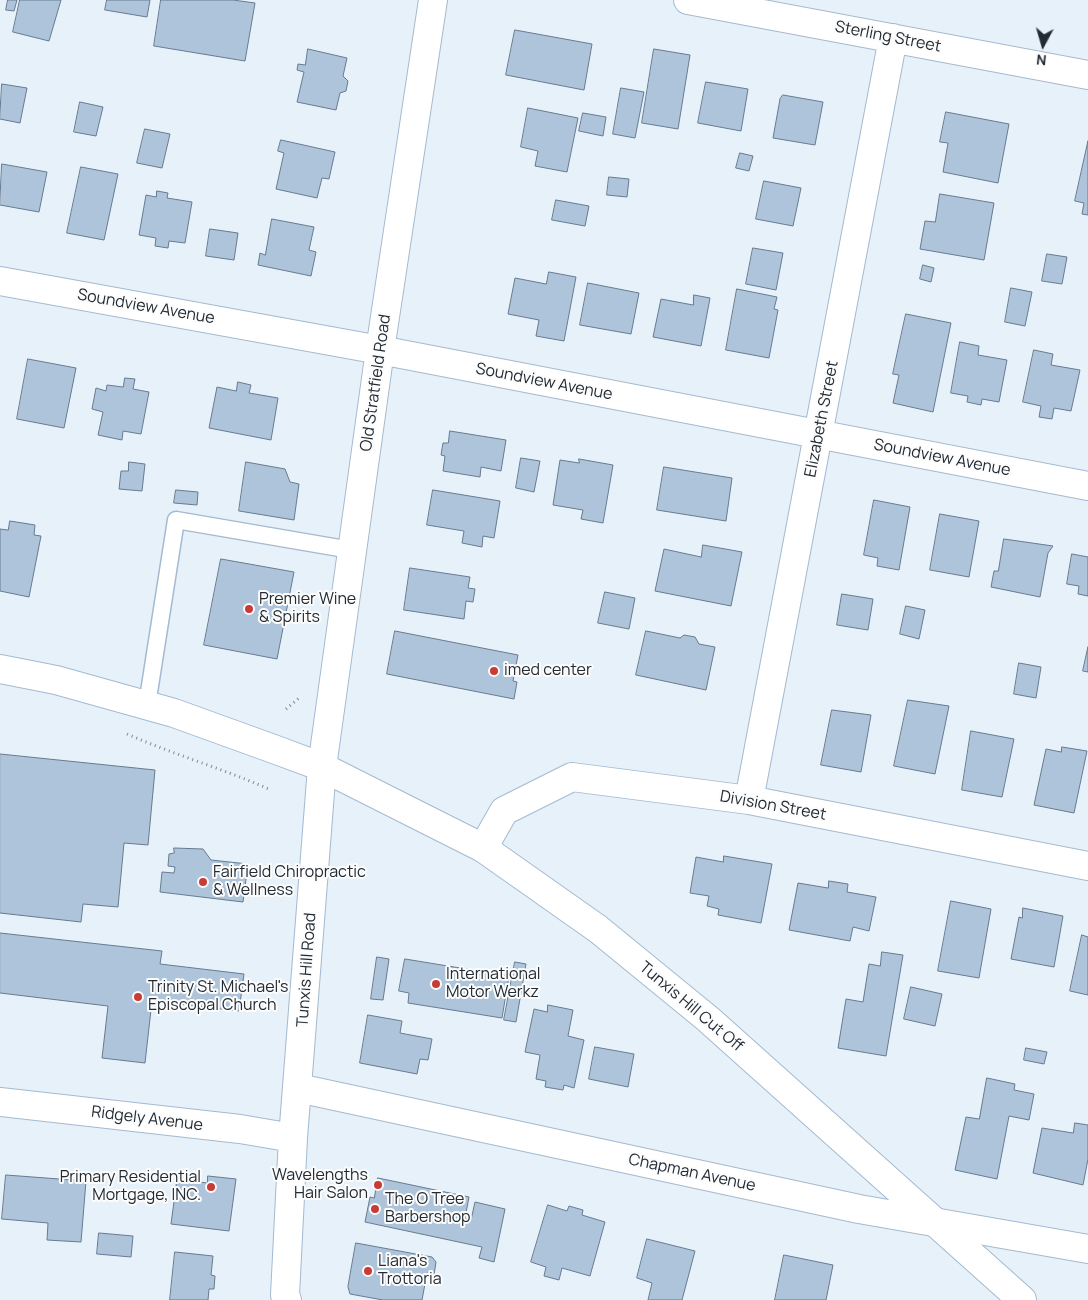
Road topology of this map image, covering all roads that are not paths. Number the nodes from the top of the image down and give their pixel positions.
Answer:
1 (433, 0) edge
2 (688, 0) edge
3 (893, 38) junction
4 (1088, 76) edge
5 (0, 280) edge
6 (380, 350) junction
7 (819, 434) junction
8 (1088, 486) edge
9 (351, 550) junction
10 (0, 670) edge
11 (147, 705) junction
12 (322, 767) junction
13 (749, 800) junction
14 (483, 848) junction
15 (1088, 866) edge
16 (298, 1088) junction
17 (0, 1102) edge
18 (293, 1138) junction
19 (936, 1222) junction
20 (1088, 1249) edge
21 (285, 1298) edge
22 (1022, 1300) edge

1 - 6 street, Old Stratfield Road
2 - 3 street, Sterling Street
3 - 4 street, Sterling Street
3 - 7 street, Elizabeth Street
5 - 6 street, Soundview Avenue
6 - 7 street, Soundview Avenue
6 - 9 street, Old Stratfield Road
7 - 8 street, Soundview Avenue
7 - 13 street, Elizabeth Street
9 - 11 lane
9 - 12 street, Old Stratfield Road
10 - 11 street
11 - 12 street
12 - 14 street, Tunxis Hill Cut Off
12 - 16 street, Tunxis Hill Road
13 - 14 street, Division Street
13 - 15 street, Division Street
14 - 19 street, Tunxis Hill Cut Off
16 - 18 street, Tunxis Hill Road
16 - 19 street, Chapman Avenue
17 - 18 street, Ridgely Avenue
18 - 21 street, Tunxis Hill Road
19 - 20 street, Chapman Avenue
19 - 22 street, Tunxis Hill Cut Off

